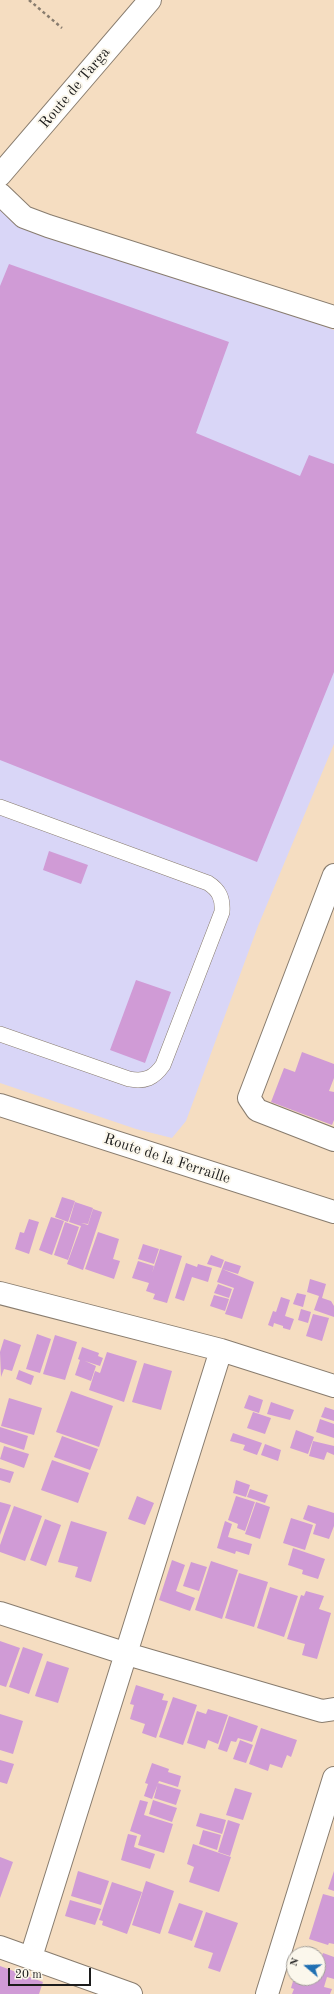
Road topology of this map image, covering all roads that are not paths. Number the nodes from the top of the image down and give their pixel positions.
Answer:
1 (150, 0) edge
2 (0, 175) edge
3 (0, 194) edge
4 (24, 217) junction
5 (0, 219) edge
6 (334, 318) edge
7 (0, 807) edge
8 (334, 875) edge
9 (0, 1034) edge
10 (0, 1106) edge
11 (334, 1140) edge
12 (334, 1212) edge
13 (0, 1293) edge
14 (220, 1350) junction
15 (334, 1386) edge
16 (0, 1613) edge
17 (127, 1654) junction
18 (330, 1715) edge
19 (334, 1778) edge
20 (0, 1947) edge
21 (31, 1957) junction
22 (131, 1994) edge
23 (267, 1994) edge

1 - 2 street, Route de Targa
3 - 4 street
4 - 5 street
4 - 6 street
7 - 9 lane
8 - 11 street
10 - 12 street, Route de la Ferraille
13 - 14 street
14 - 15 street
14 - 17 street
16 - 17 street
17 - 18 street
17 - 21 street
19 - 23 street
20 - 21 street
21 - 22 street

